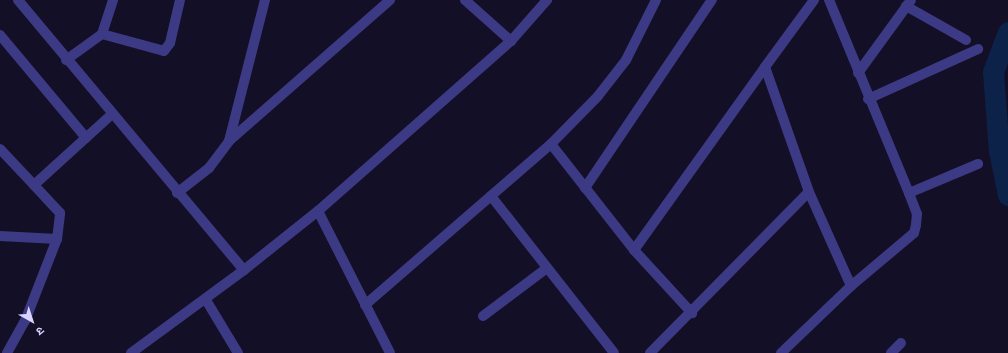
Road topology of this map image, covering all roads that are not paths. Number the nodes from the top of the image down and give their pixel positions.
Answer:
1 (18, 0) edge
2 (113, 0) edge
3 (180, 0) edge
4 (265, 0) edge
5 (390, 0) edge
6 (465, 0) edge
7 (547, 0) edge
8 (656, 0) edge
9 (711, 0) edge
10 (814, 0) edge
11 (829, 0) edge
12 (909, 3) edge
13 (102, 34) junction
14 (0, 35) edge
15 (966, 40) dead end
16 (512, 41) junction
17 (978, 49) dead end
18 (66, 60) junction
19 (766, 67) junction
20 (858, 73) junction
21 (868, 99) junction
22 (112, 114) junction
23 (86, 138) junction
24 (229, 141) junction
25 (551, 144) junction
26 (0, 149) edge
27 (978, 164) dead end
28 (34, 185) junction
29 (585, 188) junction
30 (809, 192) junction
31 (176, 193) junction
32 (909, 193) junction
33 (490, 196) junction
34 (318, 211) junction
35 (0, 236) edge
36 (56, 239) junction
37 (634, 250) junction
38 (547, 268) junction
39 (244, 270) junction
40 (850, 286) junction
41 (206, 300) junction
42 (366, 305) junction
43 (692, 313) junction
44 (483, 316) dead end
45 (902, 343) dead end
46 (7, 353) edge
47 (132, 353) edge
48 (238, 353) edge
49 (390, 353) edge
50 (614, 353) edge
51 (650, 353) edge
52 (781, 353) edge
53 (891, 353) edge

1 - 18 street
2 - 13 street
3 - 13 street
4 - 24 street
5 - 24 street
6 - 16 street
7 - 16 street
8 - 25 street
9 - 29 street
10 - 19 street
11 - 20 street
12 - 15 street
12 - 20 street
13 - 18 street
14 - 23 street
16 - 34 street
17 - 21 street
18 - 22 street
19 - 30 street
19 - 37 street
20 - 21 street
21 - 32 street
22 - 23 street
22 - 31 street
23 - 28 street
24 - 31 street
25 - 29 street
25 - 33 street
26 - 28 street
27 - 32 street
28 - 36 street
29 - 37 street
30 - 40 street
30 - 43 street
31 - 39 street
32 - 40 street
33 - 38 street
33 - 42 street
34 - 39 street
34 - 42 street
35 - 36 street
36 - 46 street
37 - 43 street
38 - 44 street
38 - 50 street
39 - 41 street
40 - 52 street
41 - 47 street
41 - 48 street
42 - 49 street
43 - 51 street
45 - 53 street

